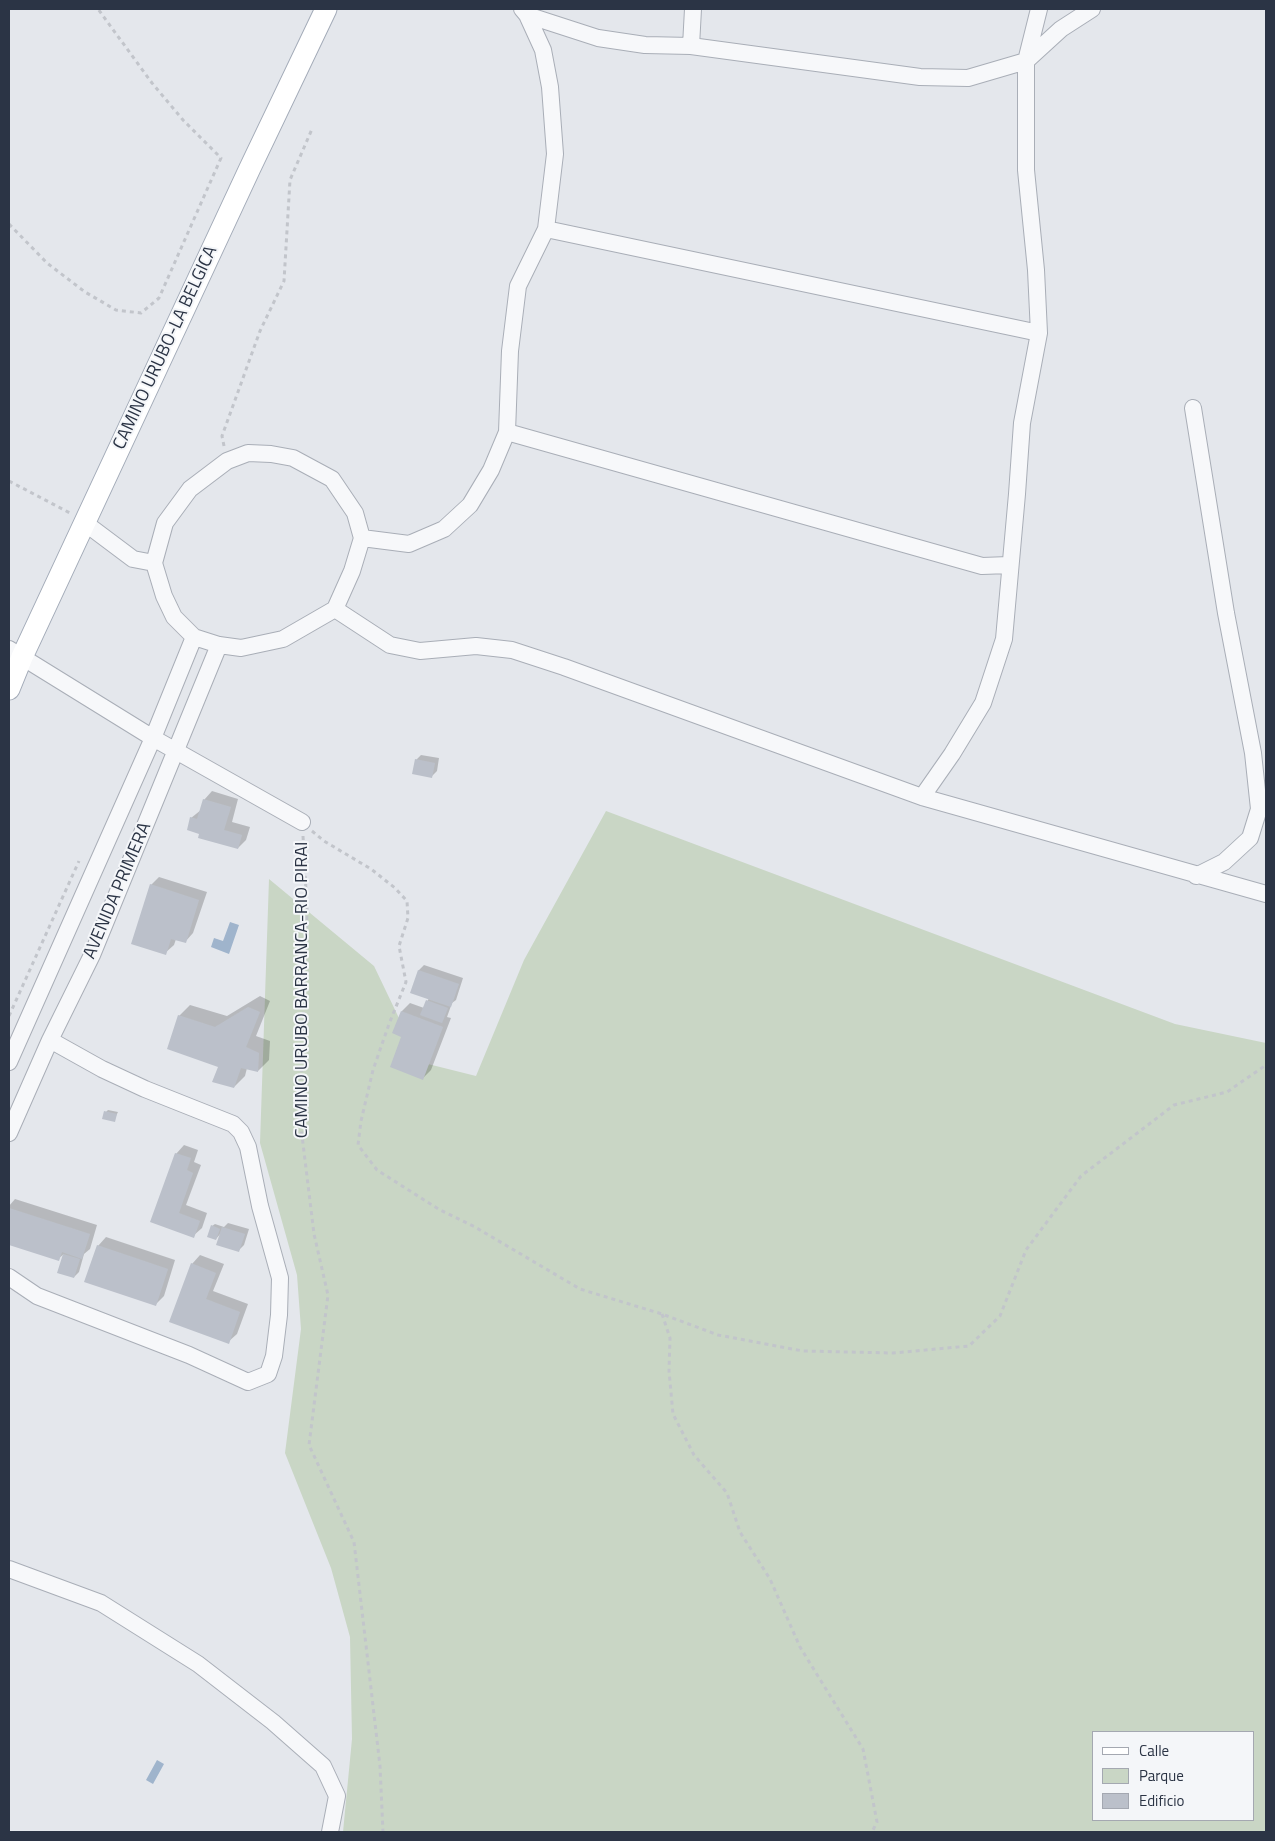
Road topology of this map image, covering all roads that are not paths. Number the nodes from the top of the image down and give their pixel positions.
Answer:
1 (326, 9) edge
2 (693, 9) edge
3 (1039, 9) edge
4 (1092, 9) edge
5 (525, 12) edge
6 (691, 46) junction
7 (1026, 61) junction
8 (546, 229) junction
9 (1039, 333) junction
10 (1193, 408) dead end
11 (506, 432) junction
12 (85, 522) junction
13 (362, 538) junction
14 (154, 564) junction
15 (1010, 565) junction
16 (335, 609) junction
17 (194, 637) junction
18 (219, 645) junction
19 (15, 653) edge
20 (9, 689) edge
21 (153, 738) junction
22 (176, 752) junction
23 (922, 797) junction
24 (302, 822) road end
25 (1196, 876) junction
26 (1266, 894) edge
27 (50, 1040) junction
28 (9, 1062) edge
29 (9, 1133) edge
30 (9, 1277) edge
31 (9, 1569) edge
32 (330, 1832) edge

1 - 12 main road, CAMINO URUBO-LA BELGICA
2 - 6 street
3 - 7 street
4 - 7 street
5 - 6 street
5 - 8 street
6 - 7 street
7 - 9 street
8 - 9 street
8 - 11 street
9 - 15 street
10 - 25 street
11 - 13 street
11 - 15 street
12 - 14 street
12 - 19 main road, CAMINO URUBO-LA BELGICA
13 - 14 street
13 - 16 street
14 - 17 street
15 - 23 street
16 - 18 street
16 - 23 street
17 - 18 street
17 - 21 street, AVENIDA PRIMERA
18 - 22 street, AVENIDA PRIMERA
19 - 20 main road, CAMINO URUBO-LA BELGICA
19 - 21 street
21 - 22 street
21 - 28 street, AVENIDA PRIMERA
22 - 24 street
22 - 27 street, AVENIDA PRIMERA
23 - 25 street
25 - 26 street
27 - 29 street, AVENIDA PRIMERA
27 - 30 street
31 - 32 street

